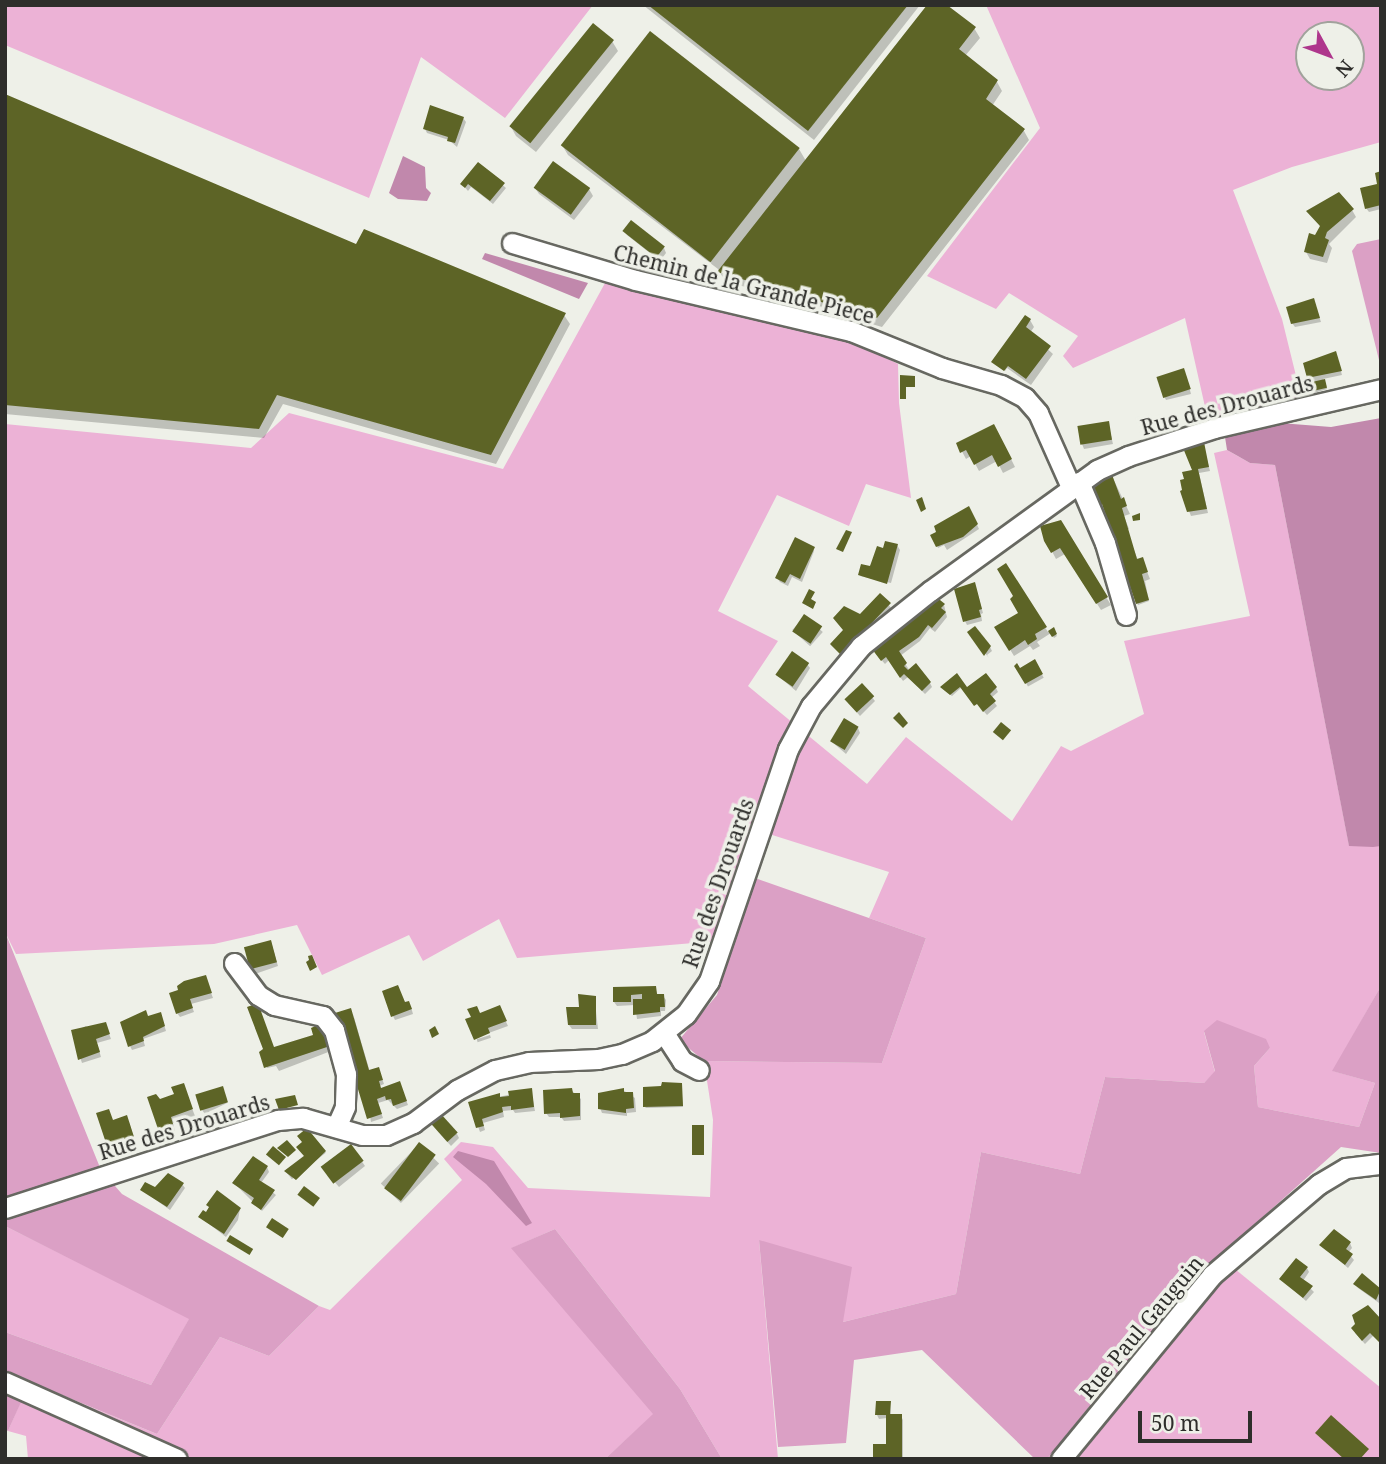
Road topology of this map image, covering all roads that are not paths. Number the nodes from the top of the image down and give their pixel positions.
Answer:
1 (512, 243) dead end
2 (1381, 389) edge
3 (1075, 484) junction
4 (1126, 615) dead end
5 (234, 963) dead end
6 (664, 1033) junction
7 (699, 1070) dead end
8 (335, 1127) junction
9 (1374, 1164) edge
10 (5, 1208) edge
11 (5, 1382) edge
12 (177, 1459) edge
13 (1061, 1459) edge

1 - 3 street, Chemin de la Grande Piece
2 - 3 street, Rue des Drouards
3 - 4 street, Chemin de la Grande Piece
3 - 6 street, Rue des Drouards
5 - 8 street
6 - 7 street
6 - 8 street, Rue des Drouards
8 - 10 street, Rue des Drouards
9 - 13 street, Rue Paul Gauguin
11 - 12 street

